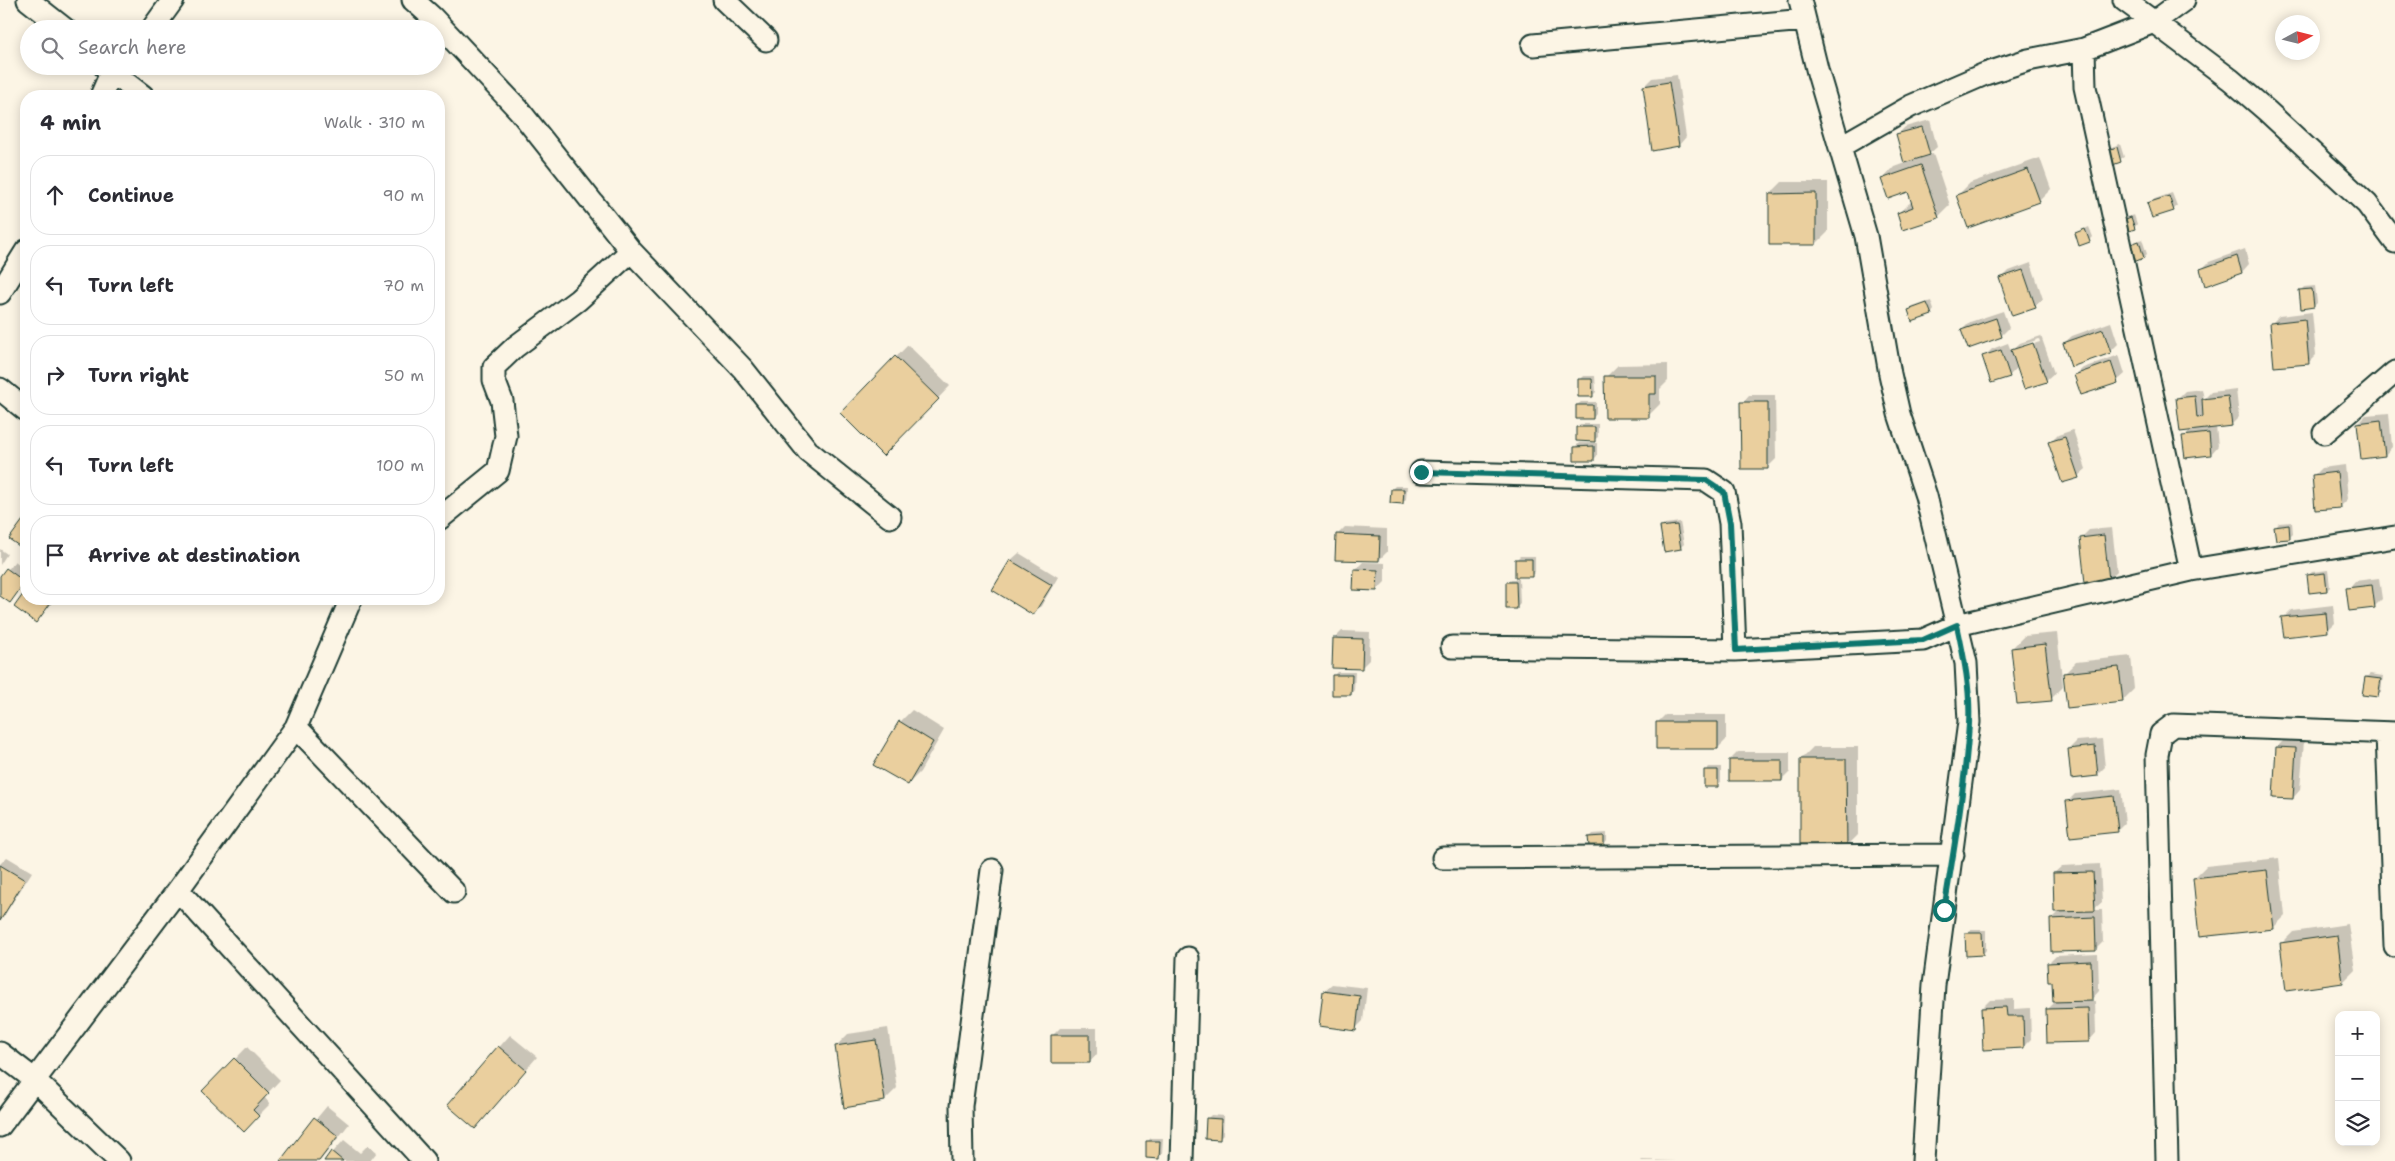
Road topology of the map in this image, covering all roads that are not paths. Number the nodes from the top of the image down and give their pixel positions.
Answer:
1 (28, 0) edge
2 (173, 0) edge
3 (413, 0) edge
4 (724, 0) edge
5 (2124, 0) edge
6 (2184, 0) edge
7 (1802, 10) edge
8 (54, 20) edge
9 (159, 20) edge
10 (435, 20) edge
11 (2154, 22) junction
12 (445, 31) edge
13 (766, 40) dead end
14 (1532, 45) dead end
15 (2084, 49) junction
16 (108, 75) edge
17 (119, 75) edge
18 (103, 90) edge
19 (136, 90) edge
20 (1841, 146) junction
21 (2395, 242) edge
22 (631, 251) junction
23 (20, 261) edge
24 (0, 293) edge
25 (2395, 372) edge
26 (0, 389) edge
27 (20, 405) edge
28 (2324, 433) dead end
29 (1421, 472) dead end
30 (445, 514) edge
31 (890, 517) dead end
32 (2395, 537) edge
33 (2191, 570) junction
34 (348, 605) edge
35 (1957, 625) junction
36 (1452, 647) dead end
37 (1736, 650) junction
38 (296, 727) junction
39 (2391, 734) edge
40 (1953, 855) junction
41 (1442, 858) dead end
42 (992, 870) dead end
43 (178, 890) junction
44 (454, 892) dead end
45 (2395, 946) edge
46 (1188, 958) dead end
47 (0, 1053) edge
48 (35, 1080) junction
49 (0, 1126) edge
50 (119, 1161) edge
51 (424, 1161) edge
52 (962, 1161) edge
53 (1182, 1161) edge
54 (1923, 1161) edge
55 (2167, 1161) edge

1 - 8 street
2 - 9 street
3 - 10 street
4 - 13 street
5 - 11 street
6 - 11 street
7 - 14 street
7 - 20 street
11 - 15 street
11 - 21 street
12 - 22 street
15 - 20 street
15 - 33 street
16 - 18 street
17 - 19 street
20 - 35 street
22 - 30 street
22 - 31 street
23 - 24 street
25 - 28 street
26 - 27 street
29 - 37 street
32 - 33 street
33 - 35 street
34 - 38 street
35 - 37 street
35 - 40 street
36 - 37 street
38 - 43 street
38 - 44 street
39 - 45 street
39 - 55 street
40 - 41 street
40 - 54 street
42 - 52 street
43 - 48 street
43 - 51 street
46 - 53 street
47 - 48 street
48 - 49 street
48 - 50 street

